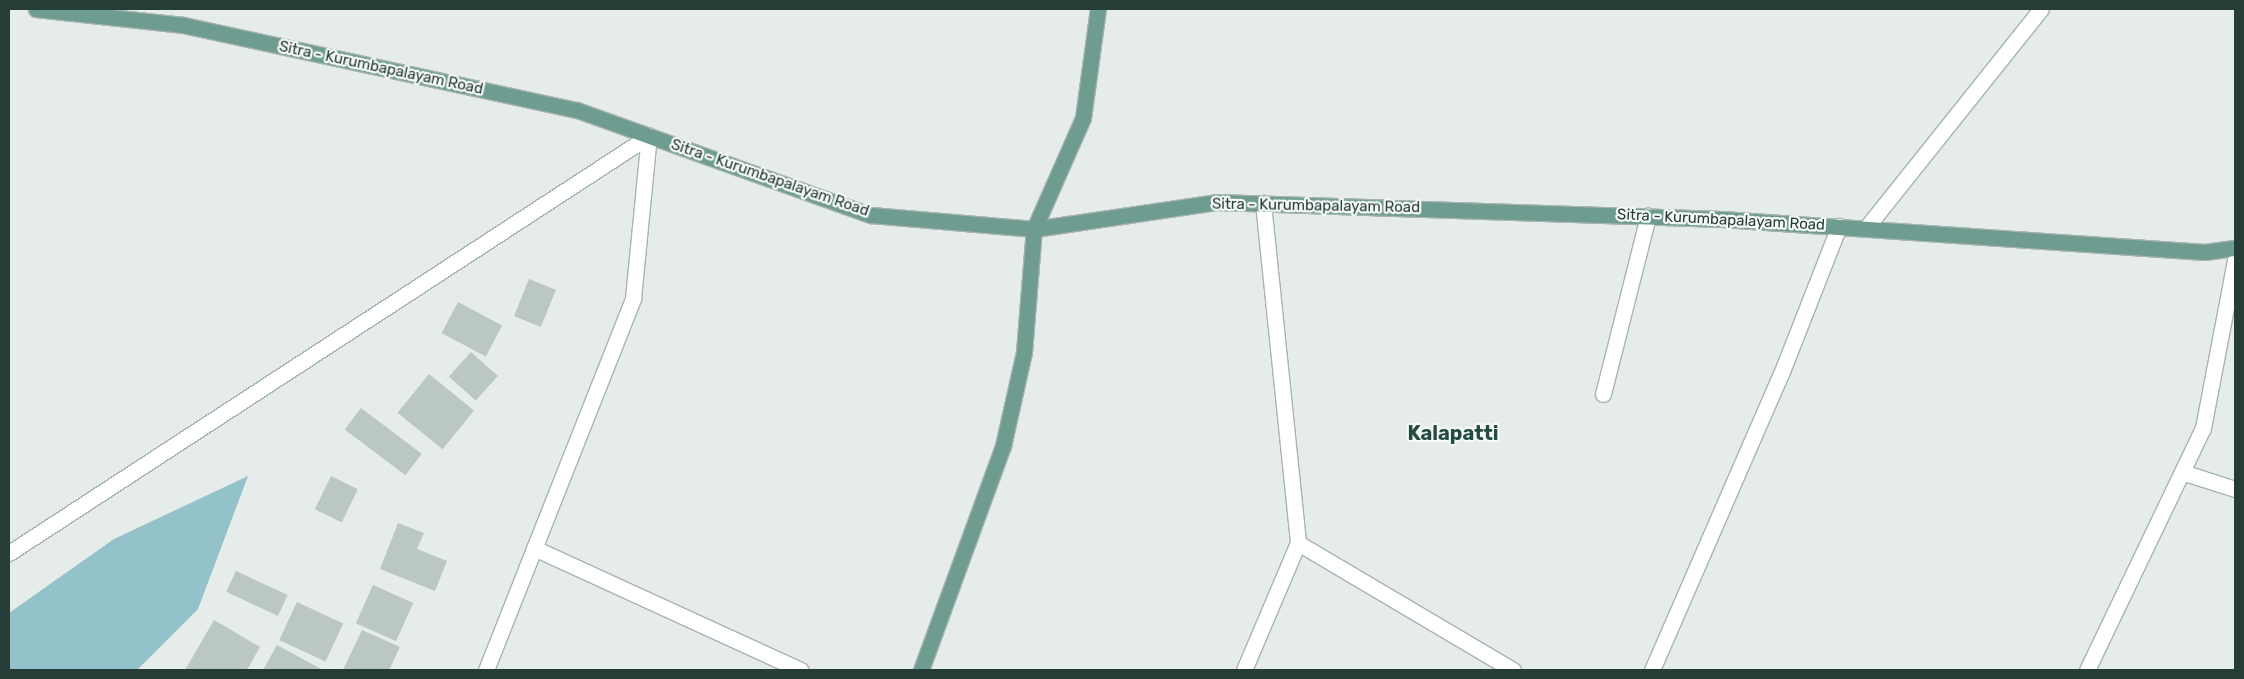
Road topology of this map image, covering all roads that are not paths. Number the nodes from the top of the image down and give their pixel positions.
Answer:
1 (36, 9) edge
2 (1098, 9) edge
3 (2041, 9) edge
4 (649, 136) junction
5 (1263, 203) junction
6 (1648, 216) junction
7 (1839, 226) junction
8 (1866, 228) junction
9 (1034, 229) junction
10 (2235, 248) edge
11 (2235, 260) edge
12 (1604, 394) dead end
13 (2182, 472) junction
14 (2235, 490) edge
15 (1298, 543) junction
16 (534, 548) junction
17 (9, 553) edge
18 (486, 670) edge
19 (800, 670) edge
20 (921, 670) edge
21 (1244, 670) edge
22 (1513, 670) edge
23 (1652, 670) edge
24 (2087, 670) edge

1 - 4 main road, Sitra - Kurumbapalayam Road
2 - 9 main road
3 - 8 street
4 - 9 main road, Sitra - Kurumbapalayam Road
4 - 16 street
4 - 17 street
5 - 6 main road, Sitra - Kurumbapalayam Road
5 - 9 main road, Sitra - Kurumbapalayam Road
5 - 15 street
6 - 7 main road, Sitra - Kurumbapalayam Road
6 - 12 street
7 - 8 main road, Sitra - Kurumbapalayam Road
7 - 23 street
8 - 10 main road, Sitra - Kurumbapalayam Road
9 - 20 main road
11 - 13 street
13 - 14 street
13 - 24 street
15 - 21 street
15 - 22 street
16 - 18 street
16 - 19 street

